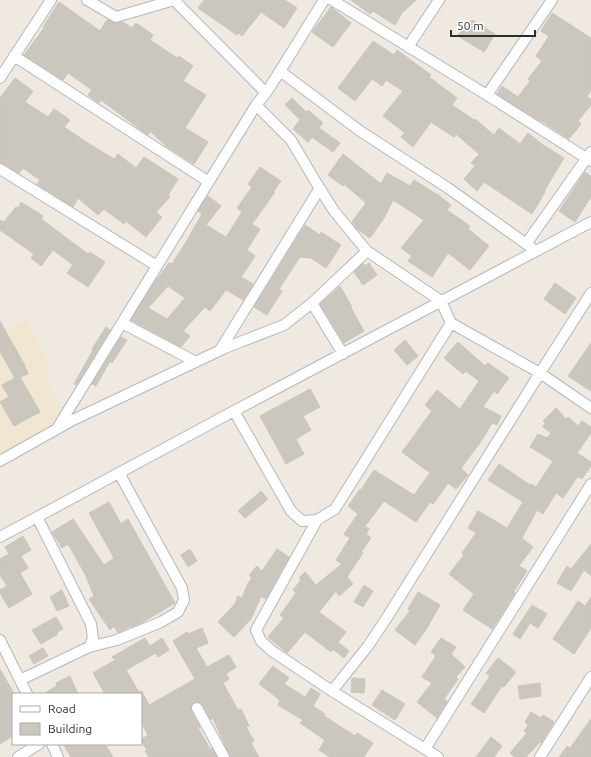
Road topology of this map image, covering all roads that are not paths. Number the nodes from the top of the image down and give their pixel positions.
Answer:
1 (51, 0) edge
2 (87, 0) edge
3 (174, 0) edge
4 (324, 0) edge
5 (332, 0) edge
6 (439, 0) edge
7 (552, 0) edge
8 (408, 47) junction
9 (14, 56) junction
10 (280, 71) junction
11 (0, 78) edge
12 (266, 93) junction
13 (487, 96) junction
14 (256, 106) junction
15 (590, 158) edge
16 (0, 169) edge
17 (209, 182) junction
18 (320, 188) junction
19 (591, 222) edge
20 (526, 244) junction
21 (367, 251) junction
22 (536, 251) junction
23 (157, 266) junction
24 (591, 293) edge
25 (441, 301) junction
26 (312, 303) junction
27 (451, 322) junction
28 (122, 324) junction
29 (220, 350) junction
30 (343, 354) junction
31 (196, 362) junction
32 (540, 373) junction
33 (591, 408) edge
34 (234, 411) junction
35 (57, 428) junction
36 (0, 461) edge
37 (119, 473) junction
38 (591, 484) edge
39 (36, 517) junction
40 (317, 520) junction
41 (0, 537) edge
42 (0, 640) edge
43 (89, 646) junction
44 (591, 677) edge
45 (20, 680) junction
46 (332, 691) junction
47 (26, 693) edge
48 (197, 708) dead end
49 (37, 745) edge
50 (52, 745) edge
51 (425, 749) junction
52 (18, 757) edge
53 (58, 757) edge
54 (224, 757) edge
55 (438, 757) edge
56 (540, 757) edge

1 - 9 street
2 - 3 street
3 - 12 street
4 - 10 street
5 - 8 street
6 - 8 street
7 - 13 street
8 - 13 street
9 - 11 street
9 - 17 street
10 - 12 street
10 - 20 street
12 - 14 street
13 - 15 street
14 - 17 street
14 - 18 street
15 - 20 street
16 - 23 street
17 - 23 street
18 - 21 street
18 - 29 street
19 - 22 street
20 - 22 street
21 - 25 street
21 - 26 street
22 - 25 street
23 - 28 street
24 - 32 street
25 - 27 street
25 - 30 street
26 - 29 street
26 - 30 street
27 - 32 street
27 - 40 street
28 - 31 street
28 - 35 street
29 - 31 street
30 - 34 street
31 - 35 street
32 - 33 street
32 - 46 street
34 - 37 street
34 - 40 street
35 - 36 street
37 - 39 street
37 - 43 street
38 - 51 street
39 - 41 street
39 - 43 street
40 - 46 street
42 - 45 street
43 - 45 street
44 - 56 street
45 - 47 street
46 - 51 street
48 - 54 street
49 - 52 street
50 - 53 street
51 - 55 street

